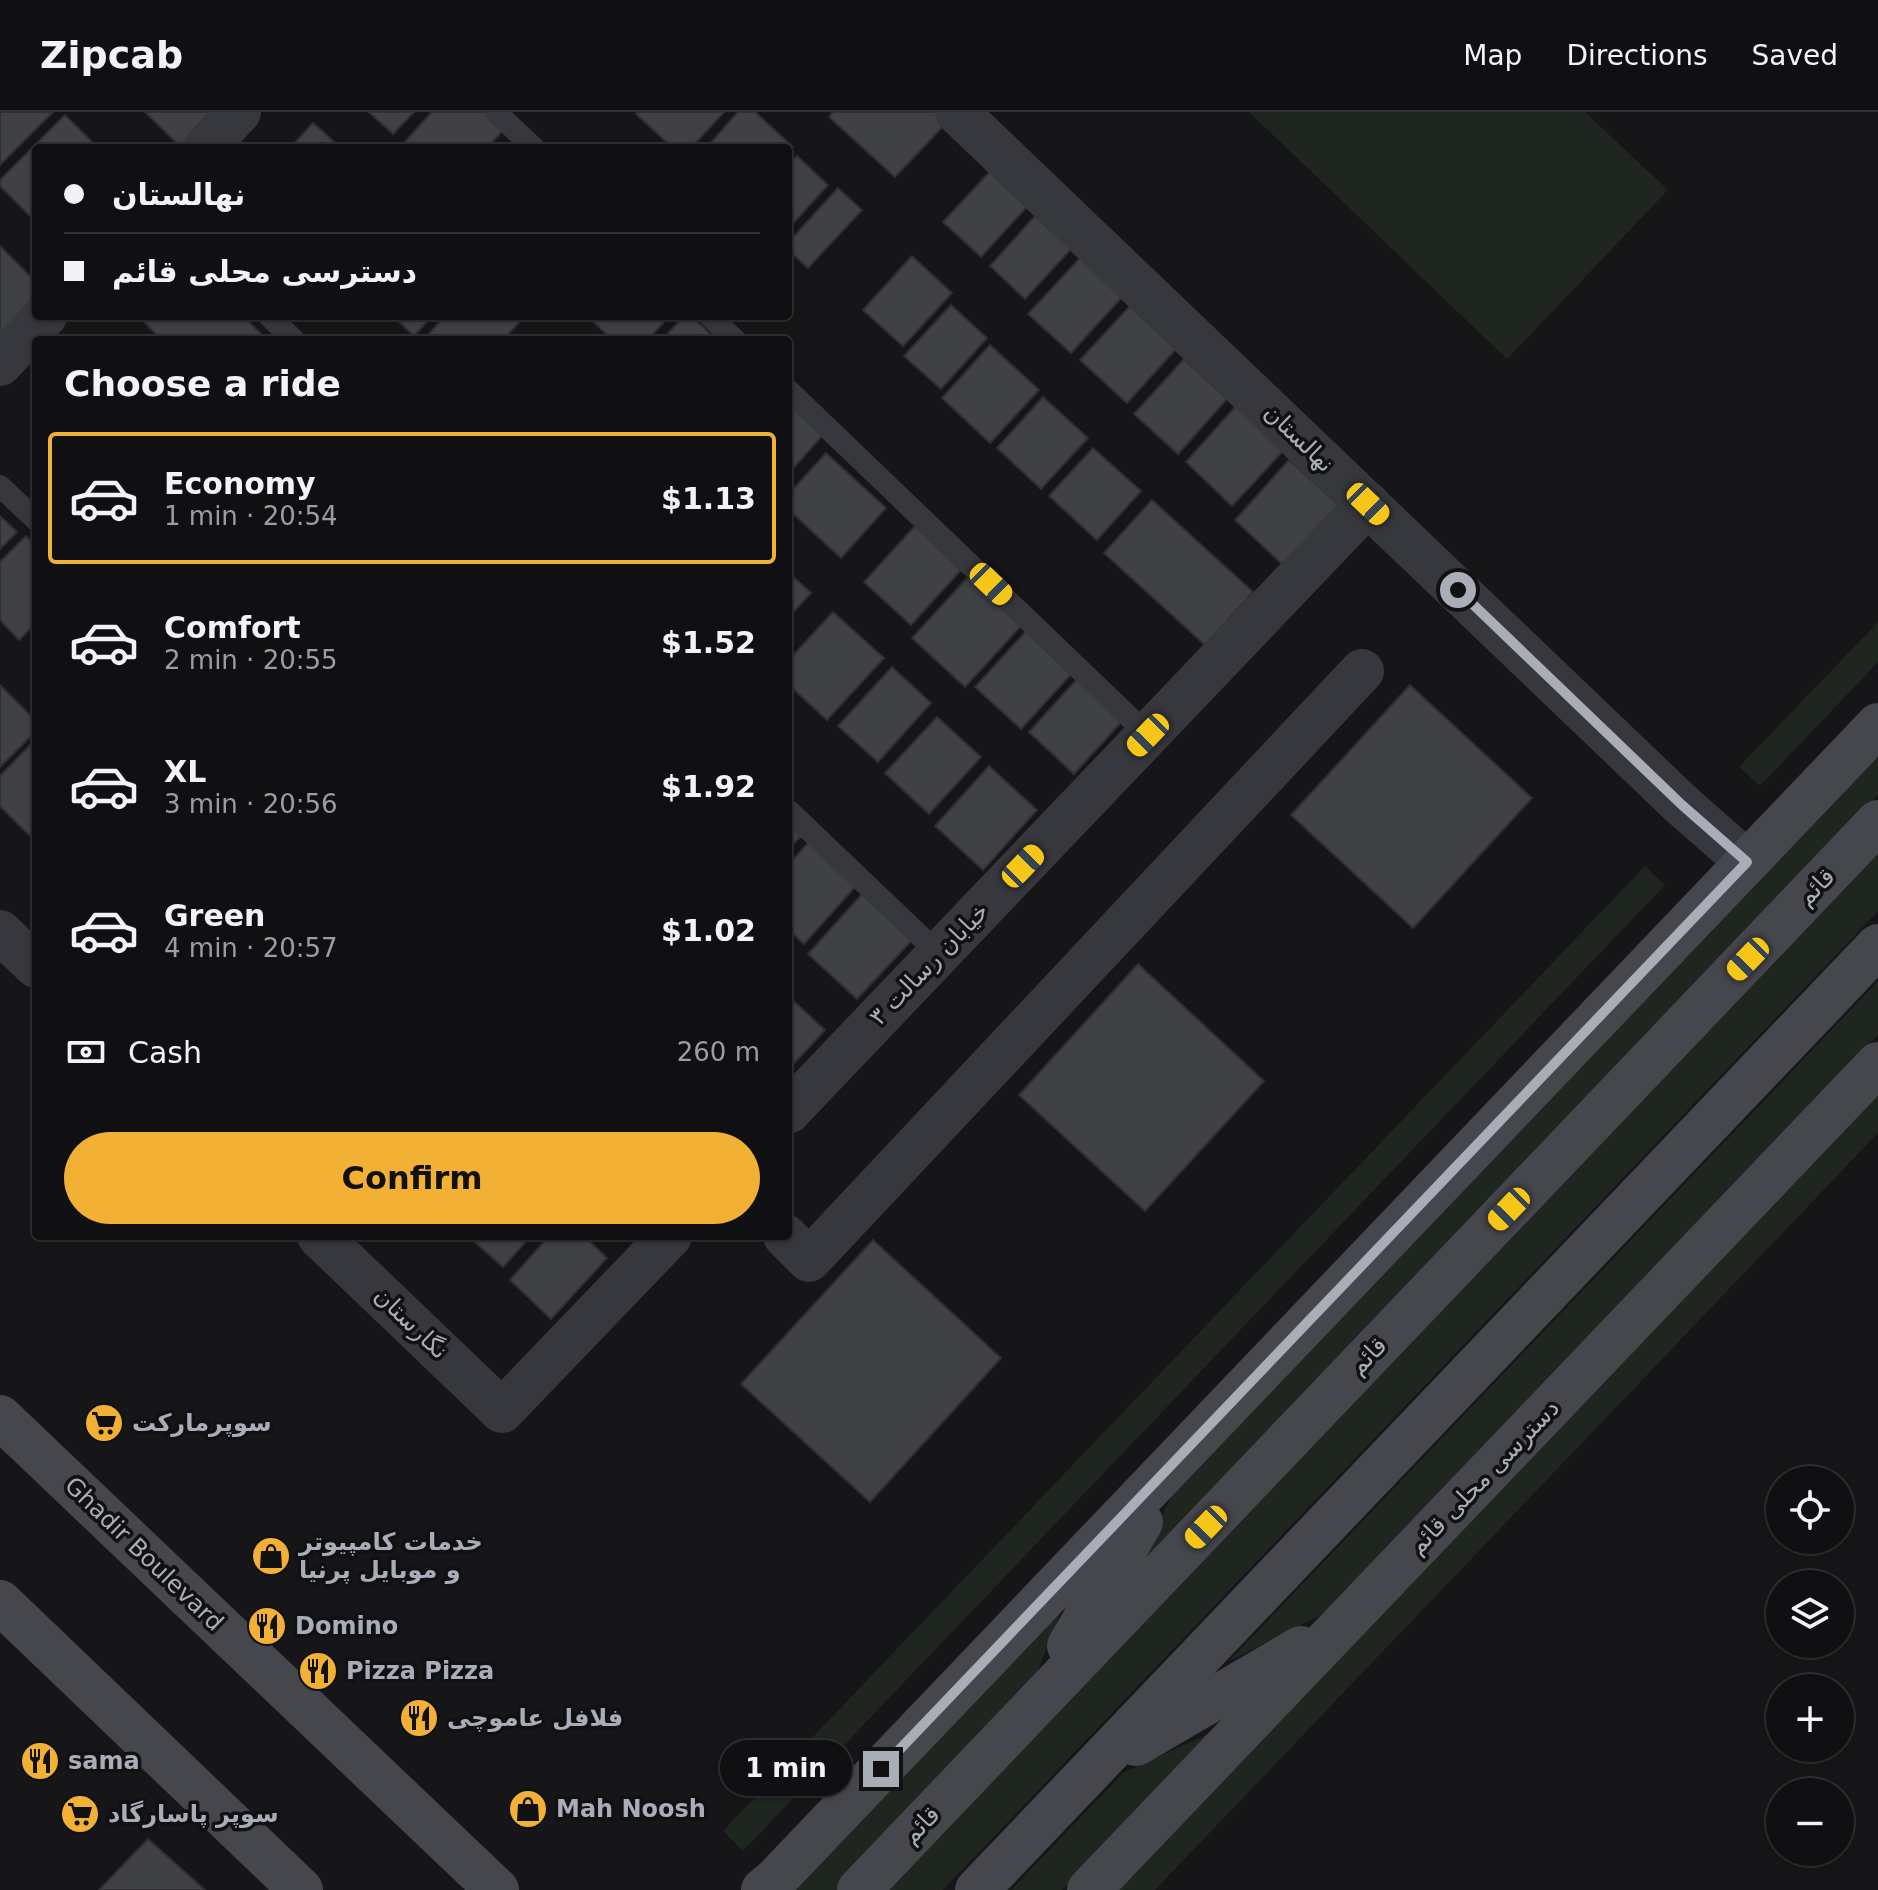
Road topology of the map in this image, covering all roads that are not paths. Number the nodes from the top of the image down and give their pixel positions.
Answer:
1 (239, 112) edge
2 (496, 112) edge
3 (957, 112) edge
4 (209, 144) edge
5 (530, 144) edge
6 (41, 320) edge
7 (273, 320) edge
8 (714, 320) edge
9 (290, 336) edge
10 (731, 336) edge
11 (0, 364) edge
12 (792, 394) edge
13 (0, 486) edge
14 (1368, 504) junction
15 (32, 516) edge
16 (1362, 671) dead end
17 (1878, 725) edge
18 (1148, 735) junction
19 (792, 814) edge
20 (1878, 822) edge
21 (1747, 862) junction
22 (0, 932) edge
23 (1878, 946) edge
24 (939, 954) junction
25 (32, 962) edge
26 (1878, 1064) edge
27 (792, 1108) edge
28 (323, 1240) edge
29 (666, 1240) edge
30 (789, 1240) edge
31 (0, 1417) edge
32 (1179, 1458) junction
33 (0, 1602) edge
34 (1345, 1622) junction
35 (1032, 1708) junction
36 (1092, 1769) junction
37 (301, 1890) edge
38 (497, 1890) edge
39 (763, 1890) edge
40 (859, 1890) edge
41 (977, 1890) edge
42 (1089, 1890) edge

1 - 4 street
2 - 5 lane
3 - 14 street, نهالستان
6 - 11 street
7 - 9 lane
8 - 10 lane
12 - 18 lane
13 - 15 lane
14 - 18 street, خیابان رسالت ۳
14 - 21 street, نهالستان
16 - 30 street
17 - 21 main road
18 - 24 street, خیابان رسالت ۳
19 - 24 lane
20 - 35 main road, قائم
21 - 32 main road
22 - 25 street
23 - 36 main road
24 - 27 street, خیابان رسالت ۳
26 - 34 main road, دسترسی محلی قائم
28 - 29 street, نگارستان
31 - 38 main road, Ghadir Boulevard
32 - 35 main road
32 - 39 main road
33 - 37 main road
34 - 36 main road
34 - 42 main road, دسترسی محلی قائم
35 - 40 main road, قائم
36 - 41 main road

